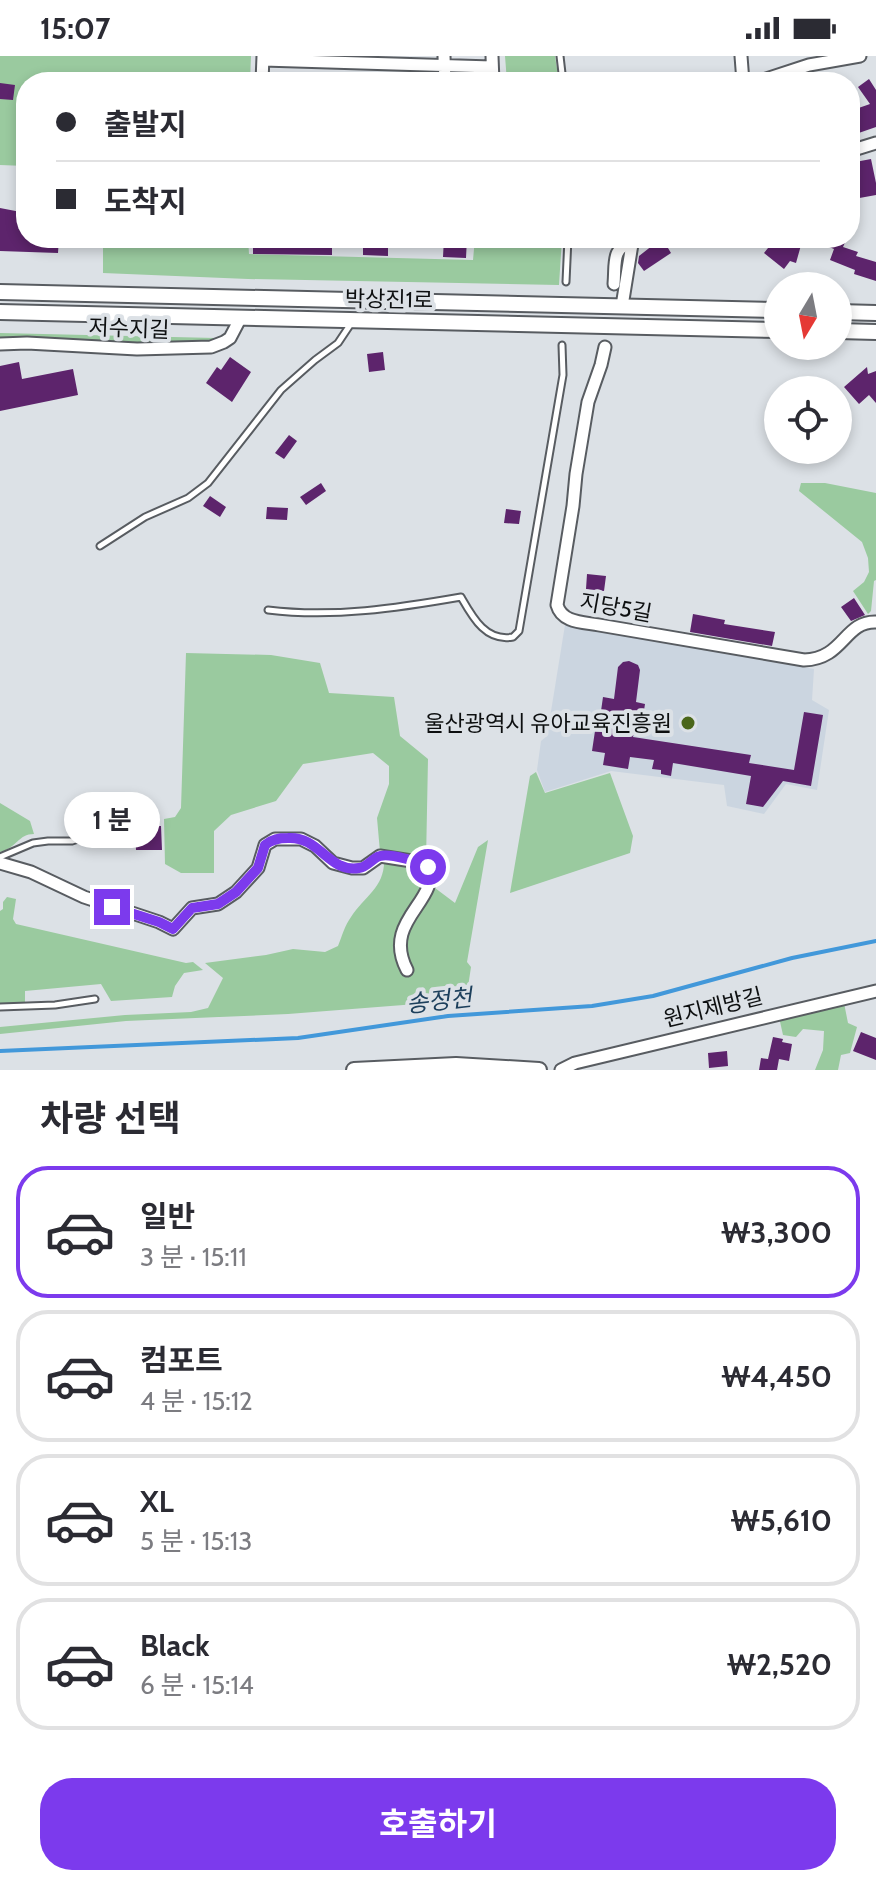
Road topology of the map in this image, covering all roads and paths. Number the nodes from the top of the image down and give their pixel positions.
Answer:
1 (860, 56) edge
2 (263, 58) edge
3 (444, 61) edge
4 (492, 62) edge
5 (788, 72) edge
6 (568, 248) edge
7 (620, 248) edge
8 (631, 248) edge
9 (566, 282) dead end
10 (614, 284) dead end
11 (0, 292) edge
12 (622, 306) junction
13 (764, 310) edge
14 (0, 312) edge
15 (852, 312) edge
16 (876, 313) edge
17 (241, 317) junction
18 (353, 320) junction
19 (764, 330) edge
20 (852, 331) edge
21 (876, 332) edge
22 (0, 344) edge
23 (562, 345) dead end
24 (605, 347) dead end
25 (100, 546) dead end
26 (268, 610) dead end
27 (876, 622) edge
28 (120, 800) dead end
29 (0, 860) edge
30 (407, 970) dead end
31 (876, 991) edge
32 (95, 999) dead end
33 (0, 1007) edge
34 (423, 1068) edge
35 (517, 1069) edge
36 (354, 1070) edge
37 (539, 1070) edge
38 (561, 1070) edge

1 - 5 street
2 - 3 street
3 - 4 street
6 - 9 lane
7 - 10 street
8 - 12 street
11 - 12 street, 박상진1로
12 - 13 street, 박상진1로
14 - 17 street, 박상진1로
15 - 16 street
17 - 18 street, 박상진1로
17 - 22 street, 저수지길
18 - 19 street, 박상진1로
18 - 25 lane
20 - 21 street
23 - 26 lane
24 - 27 street, 지당5길
28 - 29 lane
29 - 30 street
31 - 38 street, 원지제방길
32 - 33 lane
34 - 35 street
34 - 36 street
35 - 37 street

